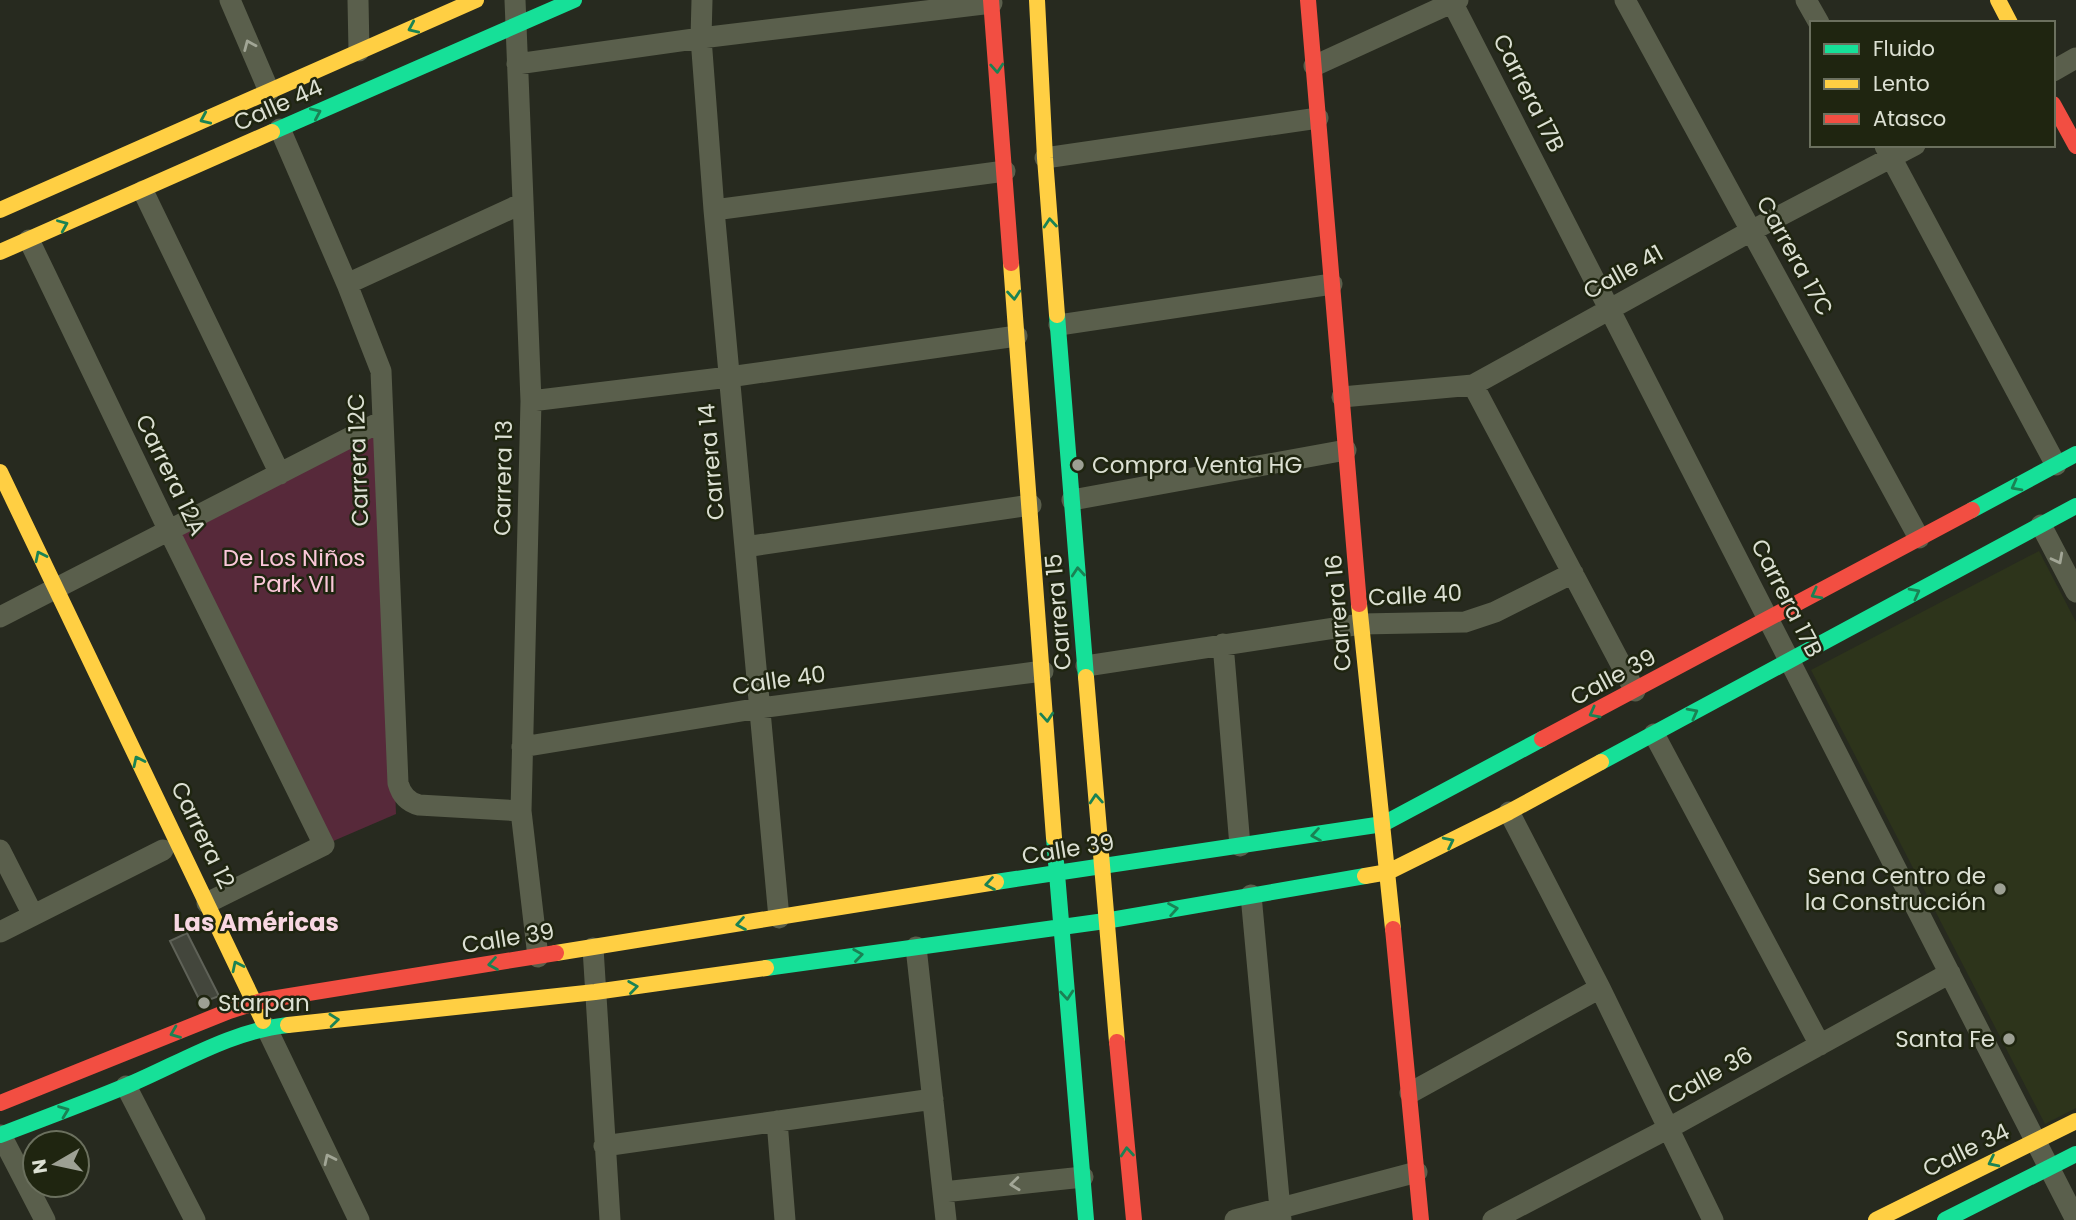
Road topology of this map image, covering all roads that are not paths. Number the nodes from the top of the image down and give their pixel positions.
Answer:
1 (230, 0) edge
2 (358, 0) edge
3 (476, 0) edge
4 (515, 0) edge
5 (575, 0) edge
6 (702, 0) edge
7 (1037, 0) edge
8 (1308, 0) edge
9 (1625, 0) edge
10 (1807, 0) edge
11 (1998, 0) edge
12 (1454, 1) edge
13 (991, 2) edge
14 (1818, 21) edge
15 (2009, 21) edge
16 (516, 24) junction
17 (701, 38) junction
18 (359, 51) junction
19 (2076, 58) edge
20 (517, 64) junction
21 (1314, 66) junction
22 (2055, 70) edge
23 (269, 91) junction
24 (2055, 107) edge
25 (1318, 118) junction
26 (280, 129) junction
27 (2076, 146) edge
28 (1907, 147) edge
29 (1888, 152) edge
30 (1045, 158) junction
31 (1005, 172) junction
32 (143, 191) junction
33 (523, 204) junction
34 (0, 210) edge
35 (714, 211) junction
36 (1751, 231) junction
37 (29, 240) junction
38 (0, 252) edge
39 (1332, 284) junction
40 (346, 285) junction
41 (1610, 309) junction
42 (1059, 325) junction
43 (1017, 336) junction
44 (729, 377) junction
45 (1473, 385) junction
46 (1342, 397) junction
47 (531, 401) junction
48 (382, 421) junction
49 (1346, 450) junction
50 (2076, 454) edge
51 (2056, 465) junction
52 (0, 472) edge
53 (280, 474) junction
54 (1072, 500) junction
55 (1031, 505) junction
56 (2076, 506) edge
57 (0, 509) edge
58 (2040, 525) junction
59 (169, 531) junction
60 (1919, 538) junction
61 (18, 546) dead end
62 (745, 547) junction
63 (1573, 573) junction
64 (2076, 592) edge
65 (45, 594) junction
66 (0, 617) edge
67 (1769, 619) junction
68 (1361, 624) junction
69 (1223, 644) junction
70 (1790, 661) junction
71 (1086, 666) junction
72 (1043, 671) junction
73 (82, 680) dead end
74 (1635, 691) junction
75 (94, 705) dead end
76 (760, 708) junction
77 (105, 729) dead end
78 (1654, 734) junction
79 (522, 747) junction
80 (123, 765) dead end
81 (134, 790) dead end
82 (522, 811) junction
83 (1509, 812) junction
84 (146, 814) dead end
85 (1383, 824) junction
86 (160, 844) joint
87 (1240, 846) junction
88 (0, 850) edge
89 (1101, 867) junction
90 (1388, 872) junction
91 (1058, 873) junction
92 (181, 887) dead end
93 (1251, 895) junction
94 (207, 902) junction
95 (33, 915) junction
96 (779, 918) junction
97 (1105, 920) junction
98 (1062, 927) junction
99 (0, 932) edge
100 (916, 947) junction
101 (593, 948) junction
102 (538, 957) junction
103 (1950, 973) junction
104 (1600, 988) junction
105 (595, 992) junction
106 (236, 1002) junction
107 (255, 1003) junction
108 (258, 1029) junction
109 (1821, 1045) junction
110 (126, 1086) junction
111 (1410, 1093) junction
112 (933, 1100) junction
113 (0, 1103) edge
114 (777, 1121) junction
115 (2076, 1121) edge
116 (1669, 1128) junction
117 (1, 1135) edge
118 (2036, 1141) junction
119 (604, 1146) junction
120 (2076, 1154) edge
121 (2049, 1167) junction
122 (1417, 1172) junction
123 (1083, 1177) junction
124 (943, 1192) junction
125 (1280, 1214) edge
126 (1887, 1217) edge
127 (45, 1220) edge
128 (195, 1220) edge
129 (359, 1220) edge
130 (610, 1220) edge
131 (785, 1220) edge
132 (946, 1220) edge
133 (1086, 1220) edge
134 (1133, 1220) edge
135 (1235, 1220) edge
136 (1421, 1220) edge
137 (1493, 1220) edge
138 (1713, 1220) edge
139 (1945, 1220) edge
140 (2076, 1220) edge

23 -> 1 street
2 - 18 street
3 -> 18 street, Calle 44
4 - 16 street, Carrera 13
5 - 16 street, Calle 44
6 - 17 street, Carrera 14
7 - 30 street, Carrera 15
8 - 21 street, Carrera 16
9 - 36 street, Carrera 17C
10 - 14 street
11 - 15 street
12 - 21 street
12 - 41 street, Carrera 17B
13 - 17 street
13 -> 31 street, Carrera 15
16 - 20 street, Carrera 13
26 -> 16 street, Calle 44
17 - 20 street
17 - 35 street, Carrera 14
18 - 23 street, Calle 44
19 - 22 street
20 - 33 street, Carrera 13
21 - 25 street, Carrera 16
23 -> 34 street, Calle 44
24 - 27 street
25 - 30 street
25 - 39 street, Carrera 16
26 - 32 street, Calle 44
26 - 40 street, Carrera 12C
28 - 29 street, Calle 41
29 - 36 street, Calle 41
29 - 51 street
42 -> 30 street, Carrera 15
31 - 35 street
31 -> 43 street, Carrera 15
37 -> 32 street, Calle 44
32 - 53 street
33 - 40 street
33 - 47 street, Carrera 13
35 - 44 street, Carrera 14
36 - 41 street, Calle 41
36 - 60 street, Carrera 17C
37 - 38 street, Calle 44
37 - 59 street, Carrera 12A
39 - 42 street
39 - 46 street, Carrera 16
40 - 48 street, Carrera 12C
41 - 45 street, Calle 41
41 - 67 street, Carrera 17B
42 - 54 street, Carrera 15
43 - 44 street
43 - 55 street, Carrera 15
44 - 47 street
44 - 62 street, Carrera 14
45 - 46 street, Calle 41
45 - 63 street
46 - 49 street, Carrera 16
47 - 79 street, Carrera 13
48 - 53 street
48 - 82 street, Carrera 12C
49 - 54 street
49 - 68 street, Carrera 16
50 - 51 street, Calle 39
51 -> 60 street, Calle 39
65 -> 52 street, Carrera 12
53 - 59 street
71 -> 54 street, Carrera 15
55 - 62 street
55 - 72 street, Carrera 15
56 - 58 street
57 - 61 street
58 -> 64 street
70 -> 58 street
59 - 65 street
59 - 94 street, Carrera 12A
60 -> 67 street, Calle 39
62 - 76 street, Carrera 14
63 - 68 street, Calle 40
63 - 74 street
65 - 66 street
94 -> 65 street, Carrera 12
67 - 70 street, Carrera 17B
67 - 74 street, Calle 39
68 - 69 street, Calle 40
68 - 85 street, Carrera 16
69 - 71 street, Calle 40
69 - 87 street
78 -> 70 street
70 - 103 street, Carrera 17B
89 -> 71 street, Carrera 15
72 - 76 street, Calle 40
72 -> 91 street, Carrera 15
73 - 75 street
74 -> 85 street, Calle 39
76 - 79 street, Calle 40
76 - 96 street, Carrera 14
77 - 80 street
78 - 83 street
78 - 109 street
79 - 82 street, Carrera 13
81 - 84 street, Carrera 12
82 - 102 street, Carrera 13
90 -> 83 street
83 - 104 street
85 -> 87 street, Calle 39
85 - 90 street, Carrera 16
86 - 92 street, Carrera 12
86 - 95 street
87 - 89 street, Calle 39
88 - 95 street
89 - 91 street, Calle 39
89 - 97 street, Carrera 15
90 - 93 street
90 - 111 street, Carrera 16
91 -> 96 street, Calle 39
91 - 98 street, Carrera 15
97 -> 93 street
93 - 125 street
107 -> 94 street, Carrera 12
95 - 99 street
96 -> 101 street, Calle 39
97 - 98 street
134 -> 97 street, Carrera 15
98 - 100 street
98 -> 123 street, Carrera 15
105 -> 100 street
100 - 112 street
101 - 102 street, Calle 39
101 - 105 street
102 -> 107 street, Calle 39
103 - 109 street, Calle 36
103 - 118 street, Carrera 17B
104 - 111 street
104 - 116 street
108 -> 105 street
105 - 119 street
106 - 107 street, Calle 39
106 - 108 street, Carrera 12
106 -> 113 street, Calle 39
107 - 108 street, Carrera 12
108 - 110 street
129 -> 108 street, Carrera 12
109 - 116 street, Calle 36
117 -> 110 street
110 - 128 street
111 - 122 street, Carrera 16
112 - 114 street
112 - 124 street
114 - 119 street
114 - 131 street
115 - 118 street, Calle 34
116 - 137 street, Calle 36
116 - 138 street
117 - 127 street
118 - 121 street, Carrera 17B
118 -> 126 street, Calle 34
119 - 130 street
120 - 121 street
121 - 139 street
121 - 140 street, Carrera 17B
122 - 125 street
122 - 136 street, Carrera 16
123 -> 124 street
123 - 133 street, Carrera 15
124 - 132 street
125 - 135 street

